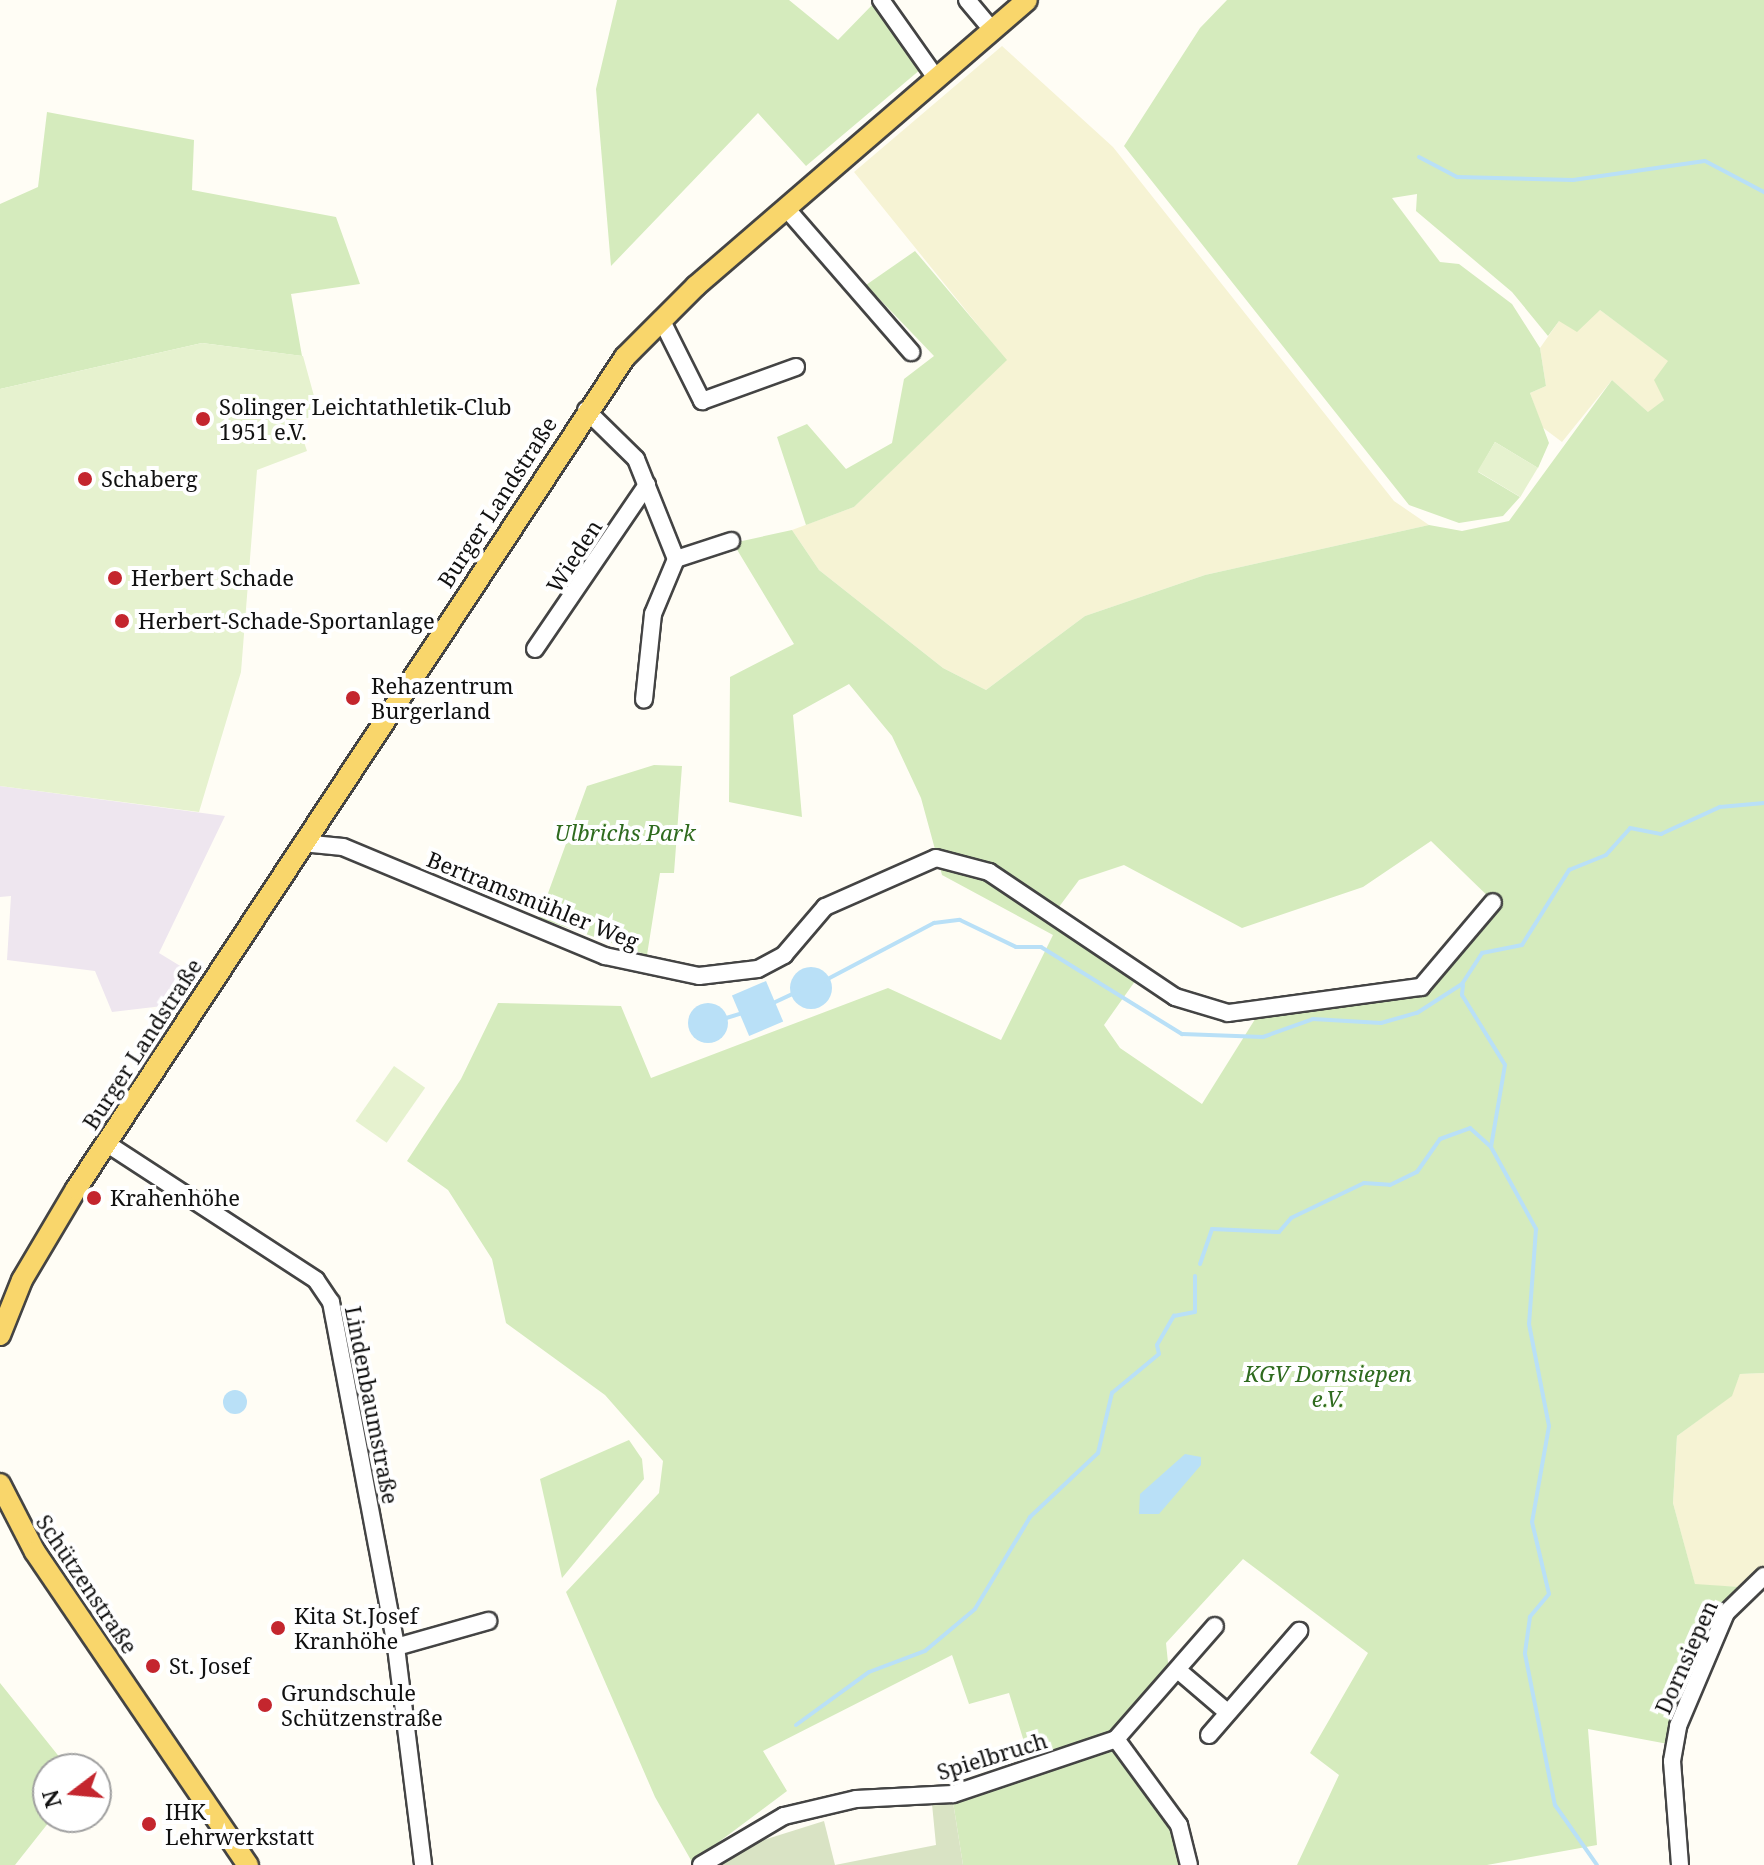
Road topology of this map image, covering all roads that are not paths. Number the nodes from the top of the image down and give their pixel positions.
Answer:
1 (881, 0) edge
2 (967, 0) edge
3 (1027, 0) edge
4 (992, 30) junction
5 (936, 78) junction
6 (786, 208) junction
7 (661, 319) junction
8 (911, 352) dead end
9 (796, 367) dead end
10 (586, 410) junction
11 (647, 485) junction
12 (731, 541) dead end
13 (676, 559) junction
14 (535, 649) dead end
15 (644, 700) dead end
16 (302, 843) junction
17 (1493, 902) dead end
18 (106, 1143) junction
19 (0, 1334) edge
20 (0, 1484) edge
21 (1764, 1576) edge
22 (488, 1621) dead end
23 (1215, 1626) dead end
24 (1299, 1631) dead end
25 (396, 1647) junction
26 (1179, 1671) junction
27 (1227, 1712) junction
28 (1209, 1735) dead end
29 (1116, 1739) junction
30 (248, 1865) edge
31 (423, 1865) edge
32 (701, 1865) edge
33 (1189, 1865) edge
34 (1680, 1865) edge

1 - 5 street
2 - 4 street
3 - 4 main road, Burger Landstraße
4 - 5 main road, Burger Landstraße
5 - 6 main road, Burger Landstraße
6 - 7 main road, Burger Landstraße
6 - 8 street
7 - 9 street
7 - 10 main road, Burger Landstraße
10 - 11 street
10 - 16 main road, Burger Landstraße
11 - 13 street
11 - 14 street, Wieden
12 - 13 street
13 - 15 street
16 - 17 street, Bertramsmühler Weg
16 - 18 main road, Burger Landstraße
18 - 19 main road, Burger Landstraße
18 - 25 street, Lindenbaumstraße
20 - 30 main road, Schützenstraße
21 - 34 street, Dornsiepen
22 - 25 street
23 - 26 street, Spielbruch
24 - 27 street
25 - 31 street, Lindenbaumstraße
26 - 27 street
26 - 29 street, Spielbruch
27 - 28 street
29 - 32 street, Spielbruch
29 - 33 street

